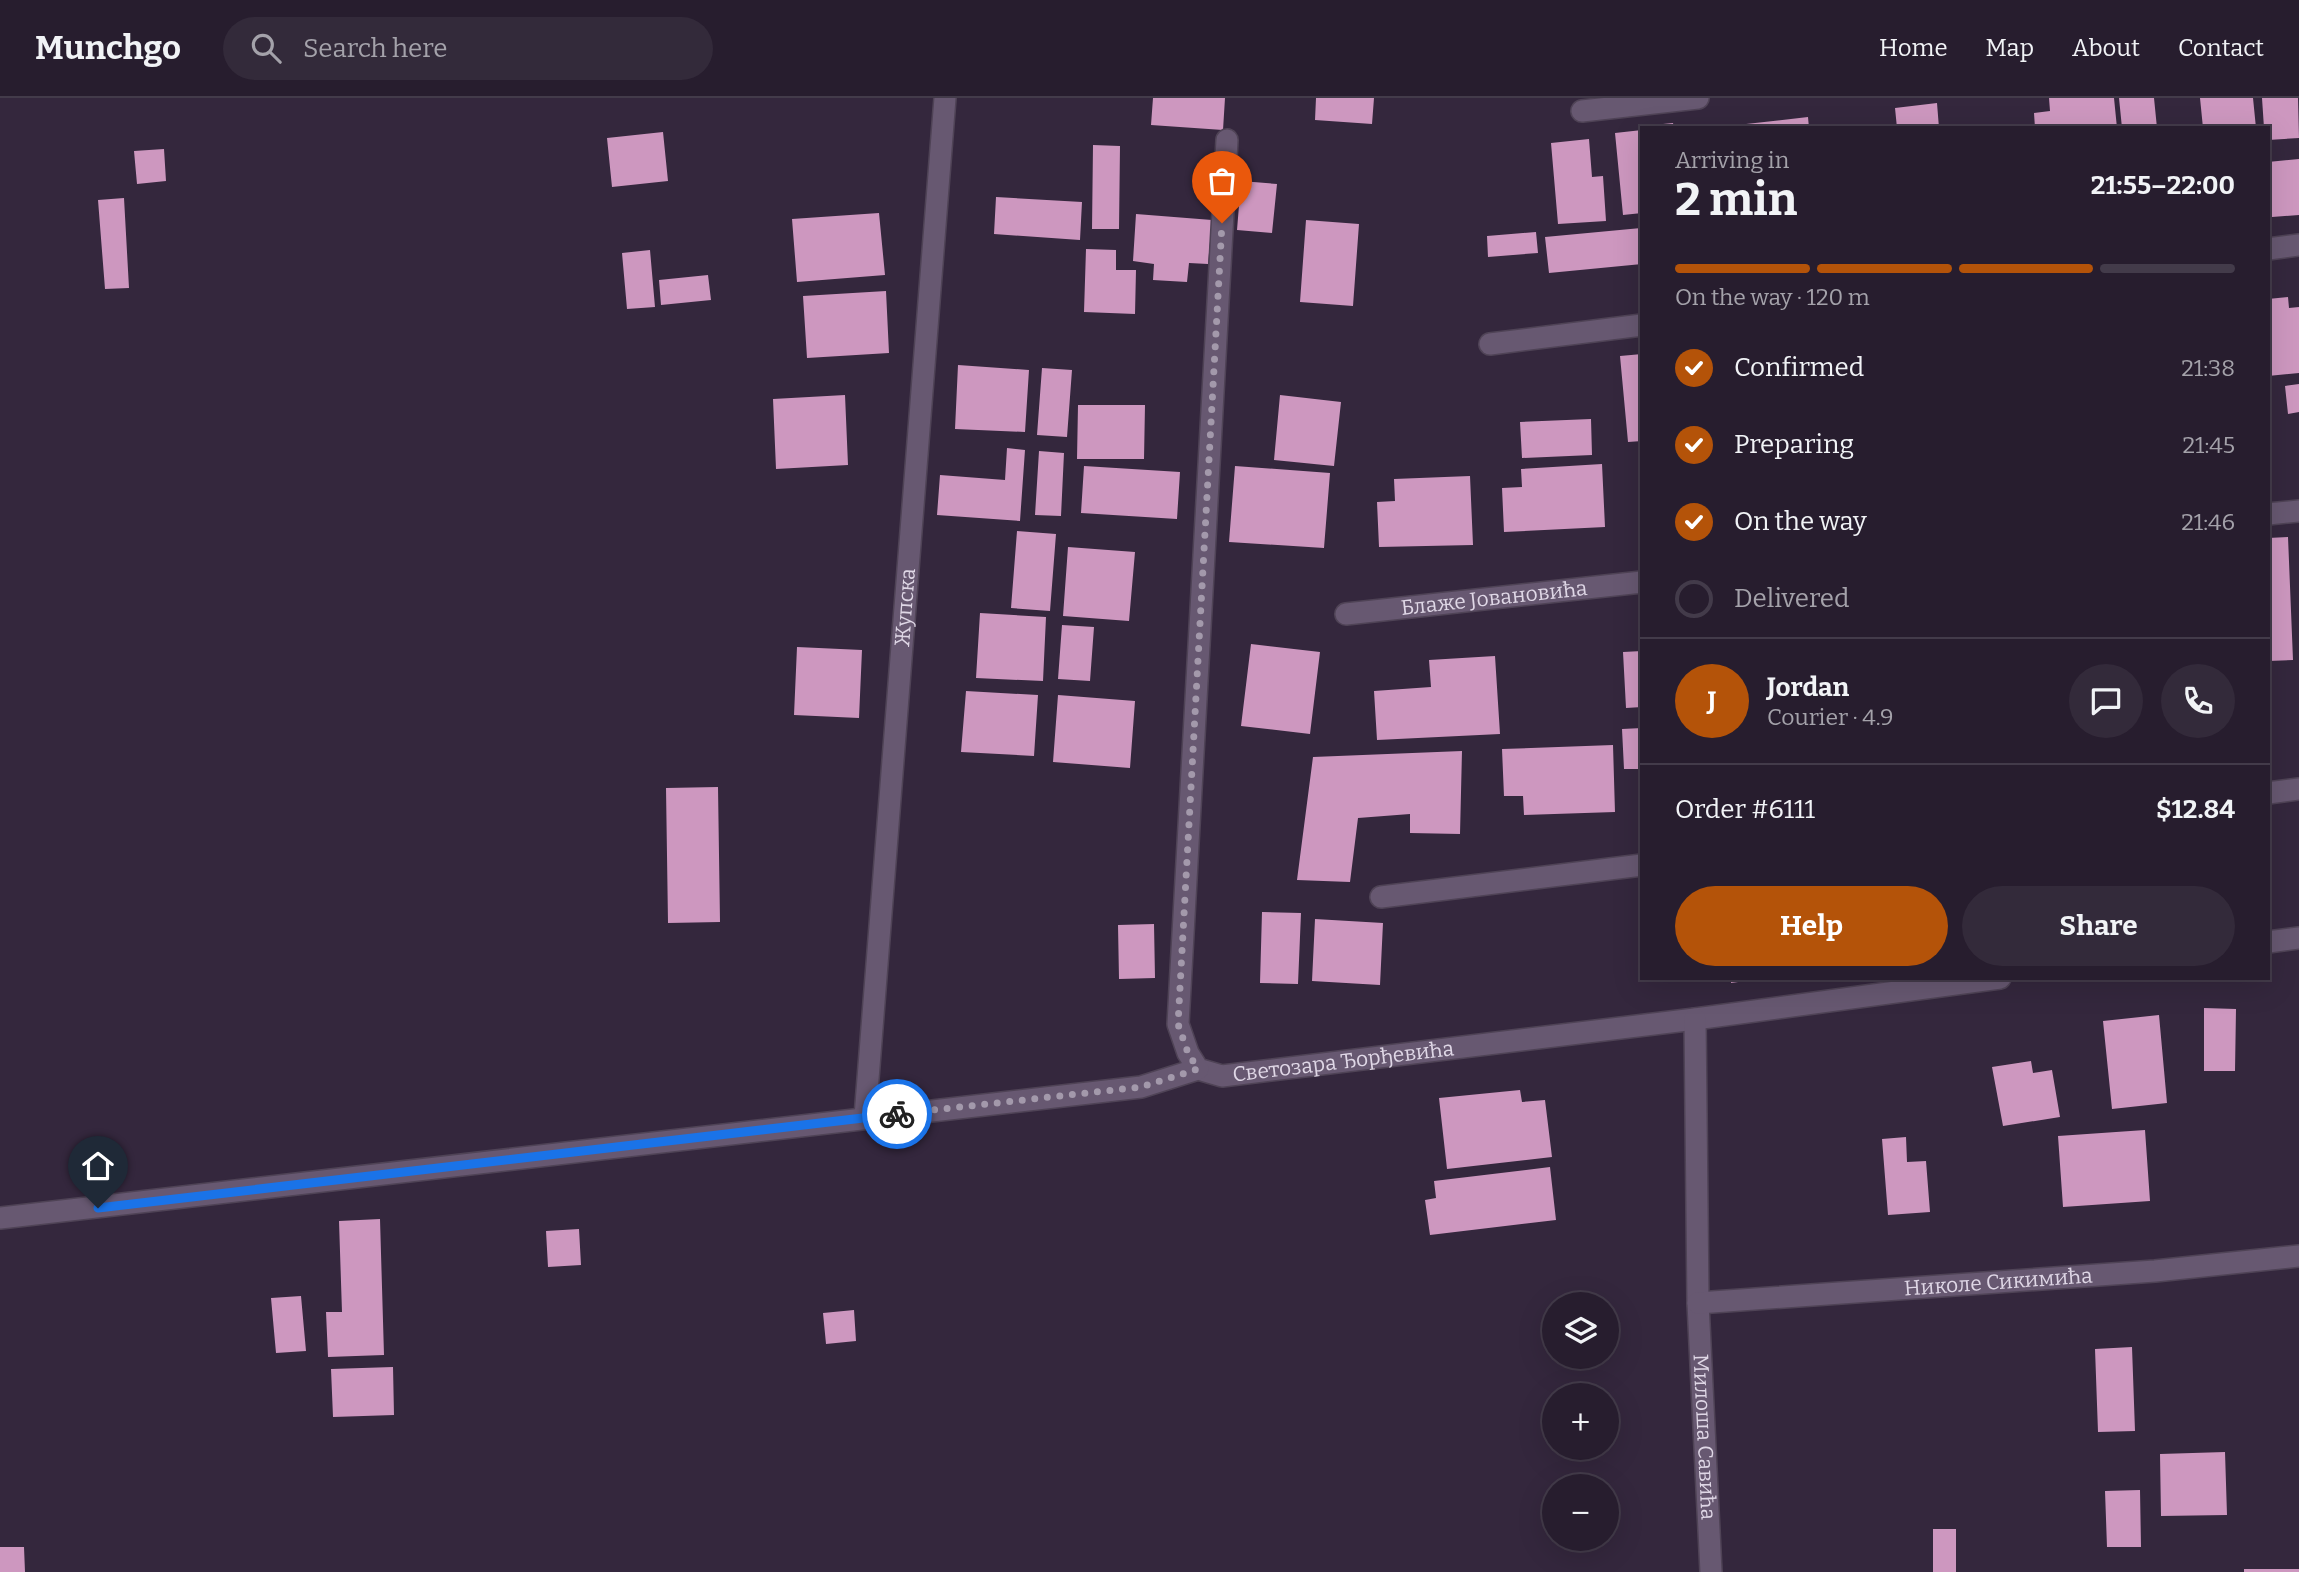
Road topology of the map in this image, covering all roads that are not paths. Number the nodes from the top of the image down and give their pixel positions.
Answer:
1 (945, 98) edge
2 (1698, 98) edge
3 (1582, 111) dead end
4 (1227, 140) dead end
5 (2299, 245) edge
6 (2270, 249) edge
7 (1640, 325) edge
8 (1490, 344) dead end
9 (2299, 511) edge
10 (2270, 514) edge
11 (1640, 582) edge
12 (1346, 614) dead end
13 (2299, 789) edge
14 (2270, 793) edge
15 (1640, 865) edge
16 (1381, 897) dead end
17 (2299, 938) edge
18 (2270, 942) edge
19 (1985, 980) edge
20 (1695, 1019) junction
21 (1198, 1069) junction
22 (865, 1117) junction
23 (0, 1218) edge
24 (2299, 1256) edge
25 (1698, 1303) junction
26 (1711, 1572) edge

1 - 22 street, Жупска
2 - 3 street
4 - 21 street
5 - 6 street
7 - 8 street
9 - 10 street
11 - 12 street, Блаже Јовановића
13 - 14 street
15 - 16 street
17 - 18 street
19 - 20 street, Светозара Ђорђевића
20 - 21 street, Светозара Ђорђевића
20 - 25 street, Милоша Савића
21 - 22 street
22 - 23 street
24 - 25 street, Николе Сикимића
25 - 26 street, Милоша Савића

